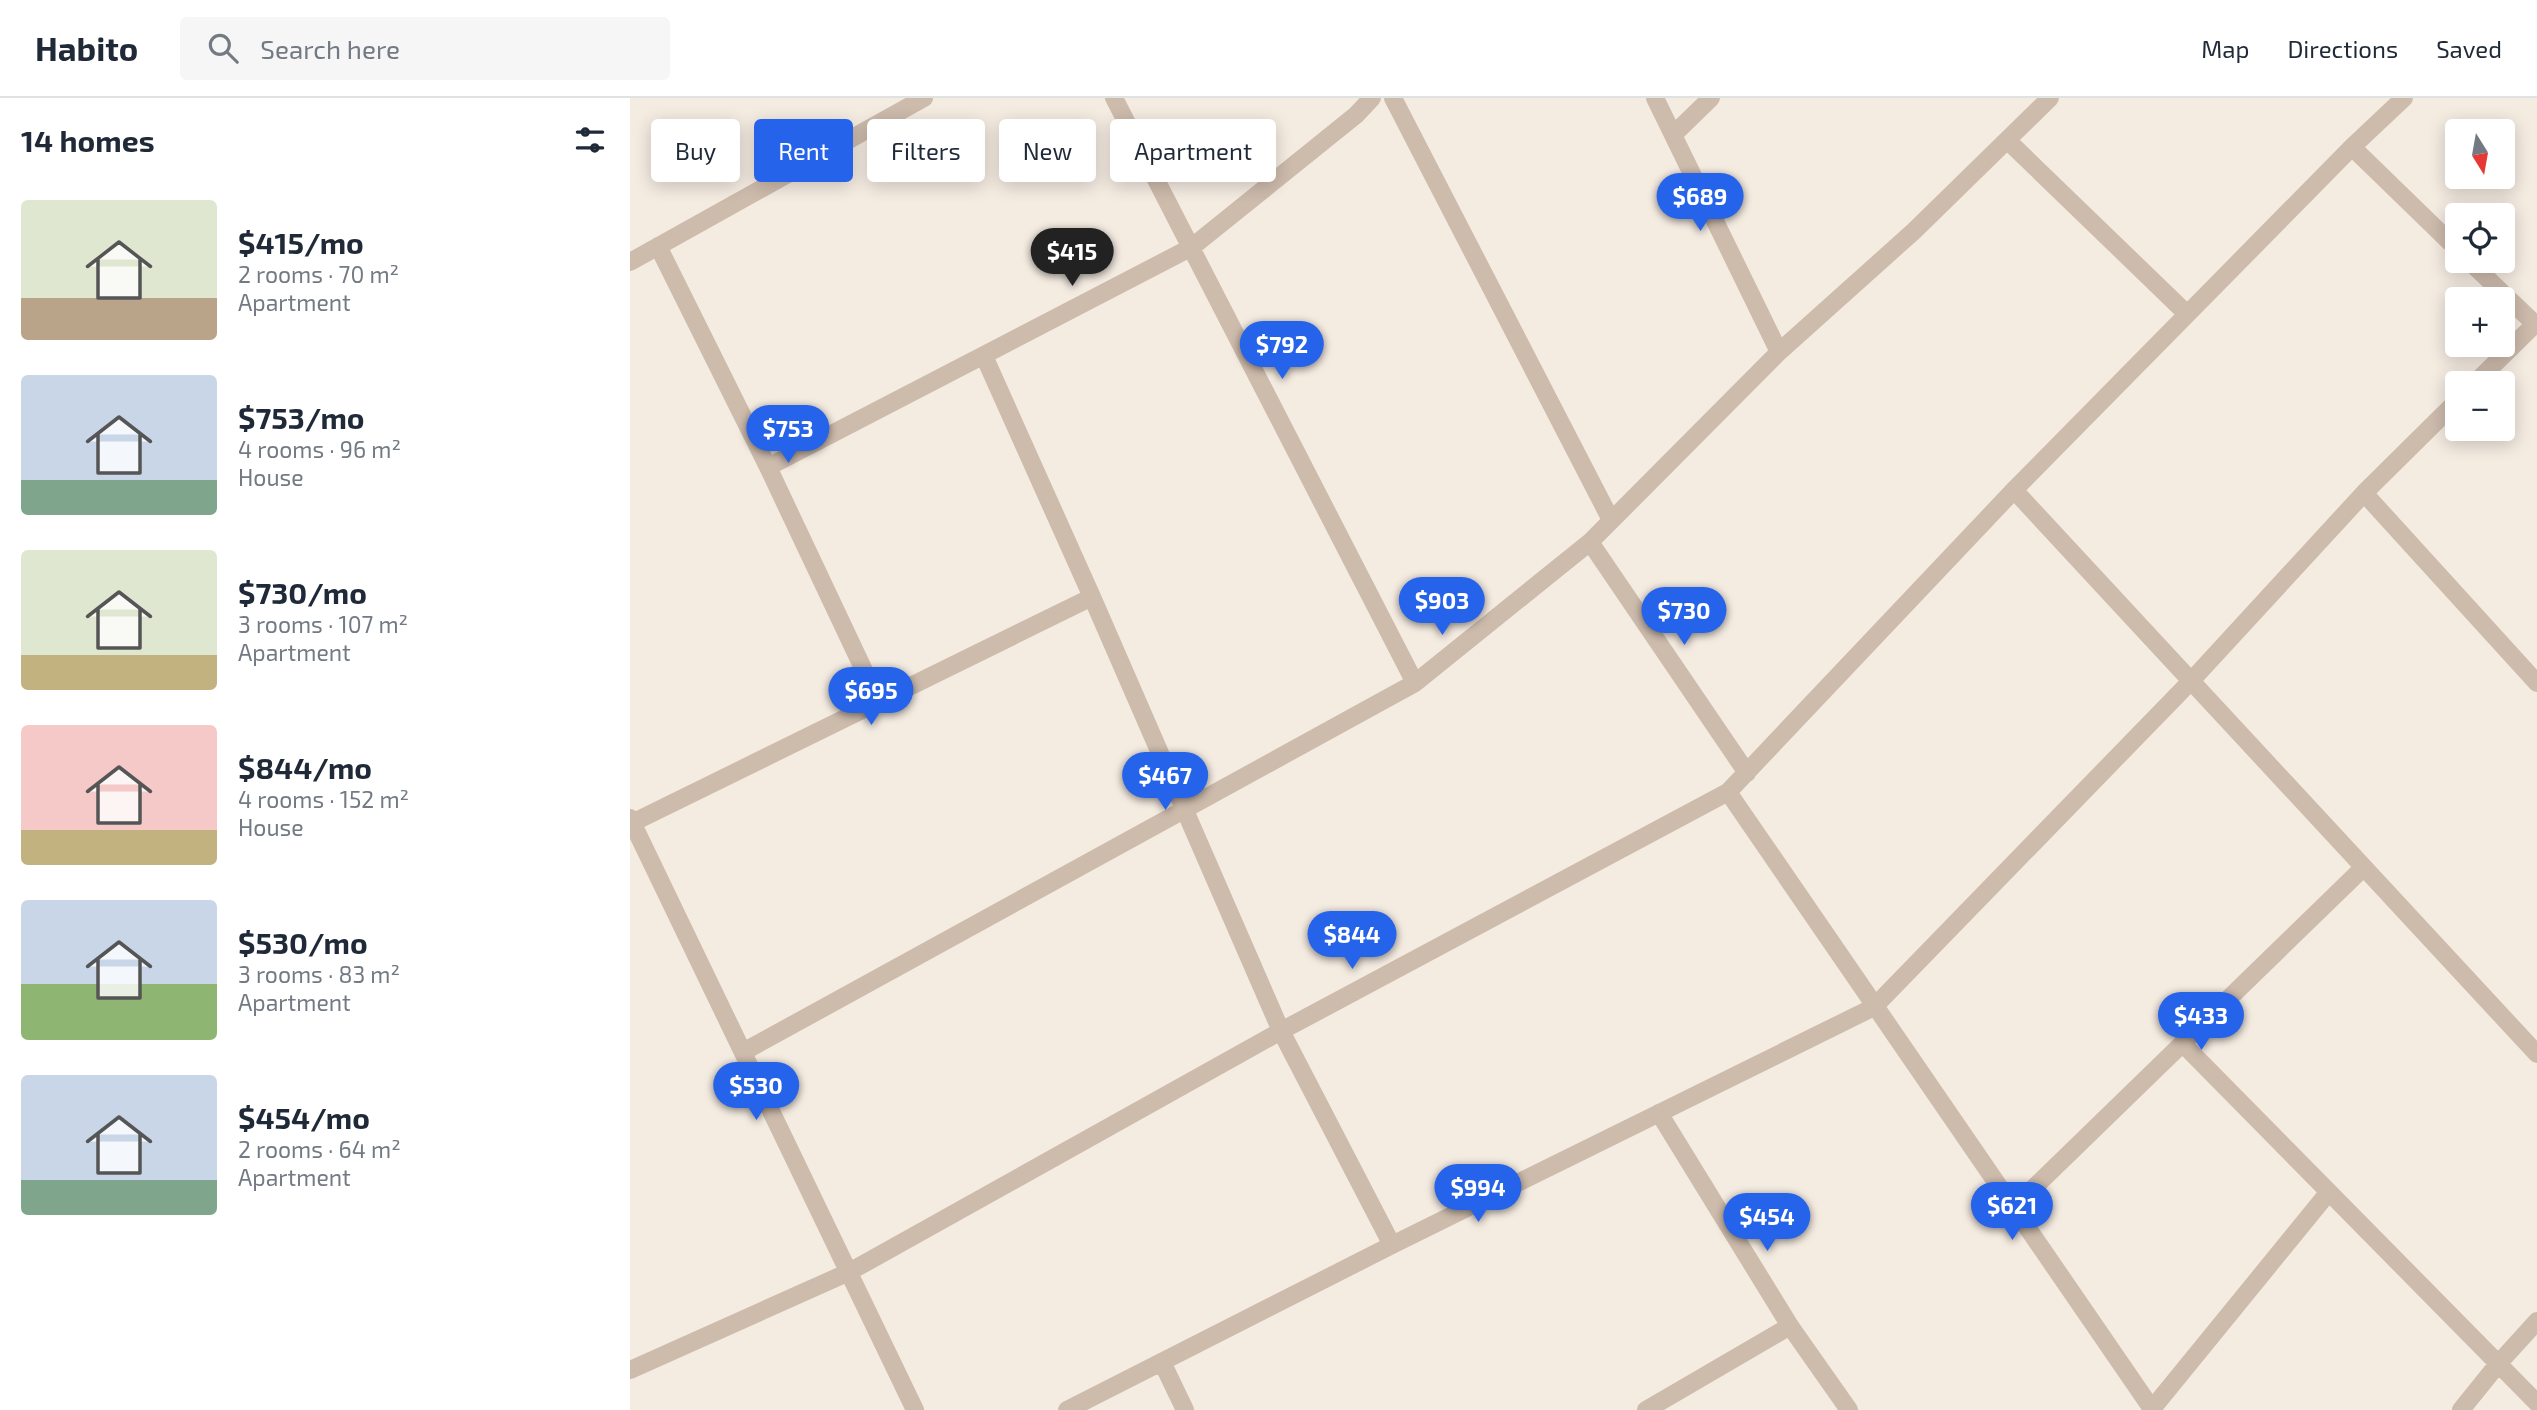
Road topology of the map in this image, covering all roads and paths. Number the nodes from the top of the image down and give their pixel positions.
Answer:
1 (924, 98) edge
2 (1114, 98) edge
3 (1372, 98) edge
4 (1394, 98) edge
5 (1655, 98) edge
6 (1711, 98) edge
7 (2050, 98) edge
8 (2404, 98) edge
9 (1673, 135) junction
10 (2007, 140) junction
11 (2352, 147) junction
12 (2445, 237) edge
13 (658, 246) junction
14 (1192, 247) junction
15 (630, 262) edge
16 (2482, 273) edge
17 (2187, 314) junction
18 (2536, 325) edge
19 (1779, 352) junction
20 (984, 356) junction
21 (2488, 371) edge
22 (2445, 413) edge
23 (768, 467) junction
24 (2014, 490) junction
25 (2364, 493) junction
26 (1611, 520) junction
27 (1590, 542) junction
28 (1092, 597) junction
29 (2191, 681) junction
30 (1415, 683) junction
31 (2537, 683) edge
32 (878, 702) junction
33 (1747, 773) junction
34 (1728, 792) junction
35 (1185, 810) junction
36 (631, 820) edge
37 (2363, 868) junction
38 (1874, 1007) junction
39 (1281, 1031) junction
40 (2182, 1043) junction
41 (743, 1052) junction
42 (2537, 1054) edge
43 (1658, 1113) junction
44 (2328, 1193) junction
45 (2012, 1209) junction
46 (1392, 1245) junction
47 (849, 1272) junction
48 (2537, 1321) edge
49 (1790, 1326) junction
50 (1162, 1362) junction
51 (2498, 1364) junction
52 (630, 1370) edge
53 (2537, 1403) edge
54 (2151, 1409) edge
55 (915, 1410) edge
56 (1067, 1410) edge
57 (1185, 1410) edge
58 (1647, 1410) edge
59 (1849, 1410) edge
60 (2461, 1410) edge

1 - 13 street
2 - 14 street
3 - 14 street
4 - 26 street
5 - 9 street
6 - 9 street
7 - 10 street
8 - 11 street
9 - 19 street
10 - 17 street
10 - 19 street
11 - 12 street
11 - 17 street
13 - 15 street
13 - 23 street
14 - 20 street
14 - 30 street
16 - 18 street
17 - 24 street
18 - 21 street
19 - 26 street
20 - 23 street
20 - 28 street
22 - 25 street
23 - 32 street
24 - 29 street
24 - 33 street
25 - 29 street
25 - 31 street
26 - 27 street
27 - 30 street
27 - 33 street
28 - 32 street
28 - 35 street
29 - 37 street
29 - 38 street
30 - 35 street
32 - 36 street
33 - 34 street
34 - 38 street
34 - 39 street
35 - 39 street
35 - 41 street
36 - 41 street
37 - 40 street
37 - 42 street
38 - 43 street
38 - 45 street
39 - 46 street
39 - 47 street
40 - 44 street
40 - 45 street
41 - 47 street
43 - 46 street
43 - 49 street
44 - 51 street
44 - 54 street
45 - 54 street
46 - 50 street
47 - 52 street
47 - 55 street
48 - 51 street
49 - 58 street
49 - 59 street
50 - 56 street
50 - 57 street
51 - 53 street
51 - 60 street

